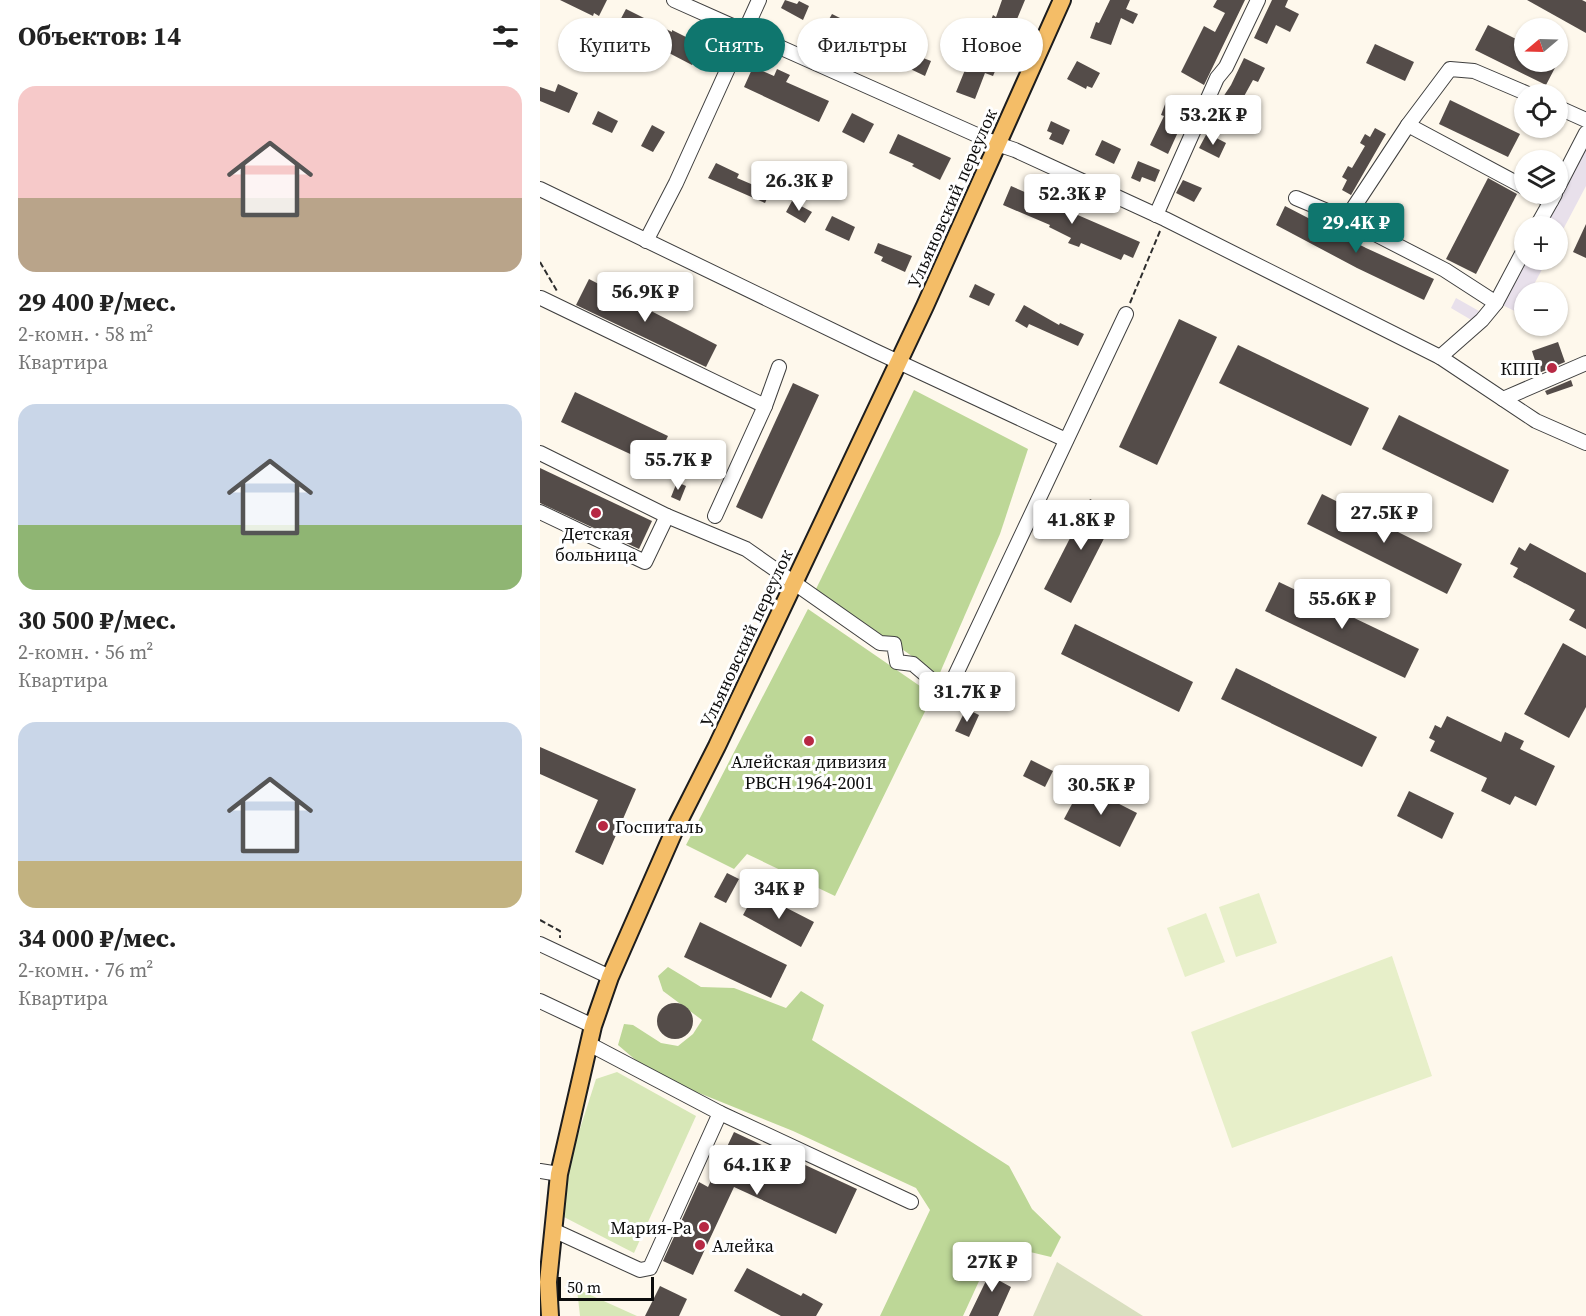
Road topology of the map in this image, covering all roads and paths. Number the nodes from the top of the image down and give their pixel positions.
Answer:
1 (674, 0) edge
2 (759, 0) edge
3 (1062, 0) edge
4 (1258, 0) edge
5 (713, 18) edge
6 (751, 18) edge
7 (785, 50) edge
8 (726, 72) edge
9 (1514, 88) edge
10 (1568, 113) edge
11 (1586, 120) edge
12 (1408, 125) junction
13 (1586, 133) edge
14 (997, 144) junction
15 (1568, 167) edge
16 (1514, 182) edge
17 (540, 189) edge
18 (1296, 198) dead end
19 (1161, 217) junction
20 (1346, 219) junction
21 (646, 241) junction
22 (540, 262) edge
23 (1514, 269) edge
24 (558, 293) dead end
25 (541, 298) edge
26 (1496, 303) junction
27 (1126, 314) joint
28 (1440, 357) junction
29 (899, 362) junction
30 (1586, 363) edge
31 (780, 367) dead end
32 (1503, 399) junction
33 (765, 406) junction
34 (1066, 440) junction
35 (1586, 443) edge
36 (540, 453) edge
37 (540, 512) edge
38 (667, 516) junction
39 (715, 516) dead end
40 (793, 582) junction
41 (947, 693) junction
42 (968, 703) dead end
43 (540, 944) edge
44 (610, 977) junction
45 (540, 1000) edge
46 (592, 1026) junction
47 (589, 1044) junction
48 (720, 1113) junction
49 (540, 1171) edge
50 (559, 1174) junction
51 (911, 1202) dead end
52 (553, 1230) junction
53 (544, 1283) edge
54 (550, 1316) edge

1 - 5 street
2 - 6 street
3 - 14 main road, Ульяновский переулок
4 - 19 street
7 - 14 street
8 - 21 street
9 - 12 street
10 - 11 street
12 - 16 street
12 - 20 street
13 - 15 street
14 - 19 street
14 - 29 main road, Ульяновский переулок
17 - 21 street
18 - 20 street
19 - 27 path
19 - 28 street
20 - 26 street
21 - 29 street
22 - 24 path
23 - 26 street
25 - 33 street
26 - 28 street
27 - 34 street
28 - 32 street
29 - 34 street
29 - 40 main road, Ульяновский переулок
30 - 32 street
31 - 33 street
32 - 35 street
33 - 39 street
34 - 41 street
36 - 38 street
37 - 38 street
38 - 40 street
40 - 41 street
40 - 44 main road, Ульяновский переулок
41 - 42 street
43 - 44 street
44 - 46 main road, Ульяновский переулок
45 - 46 street
46 - 47 main road, Ульяновский переулок
47 - 48 street
47 - 50 main road, Ульяновский переулок
48 - 51 street
48 - 52 street
49 - 50 street
50 - 52 main road, Ульяновский переулок
52 - 53 main road, Ульяновский переулок
53 - 54 main road, Ульяновский переулок

